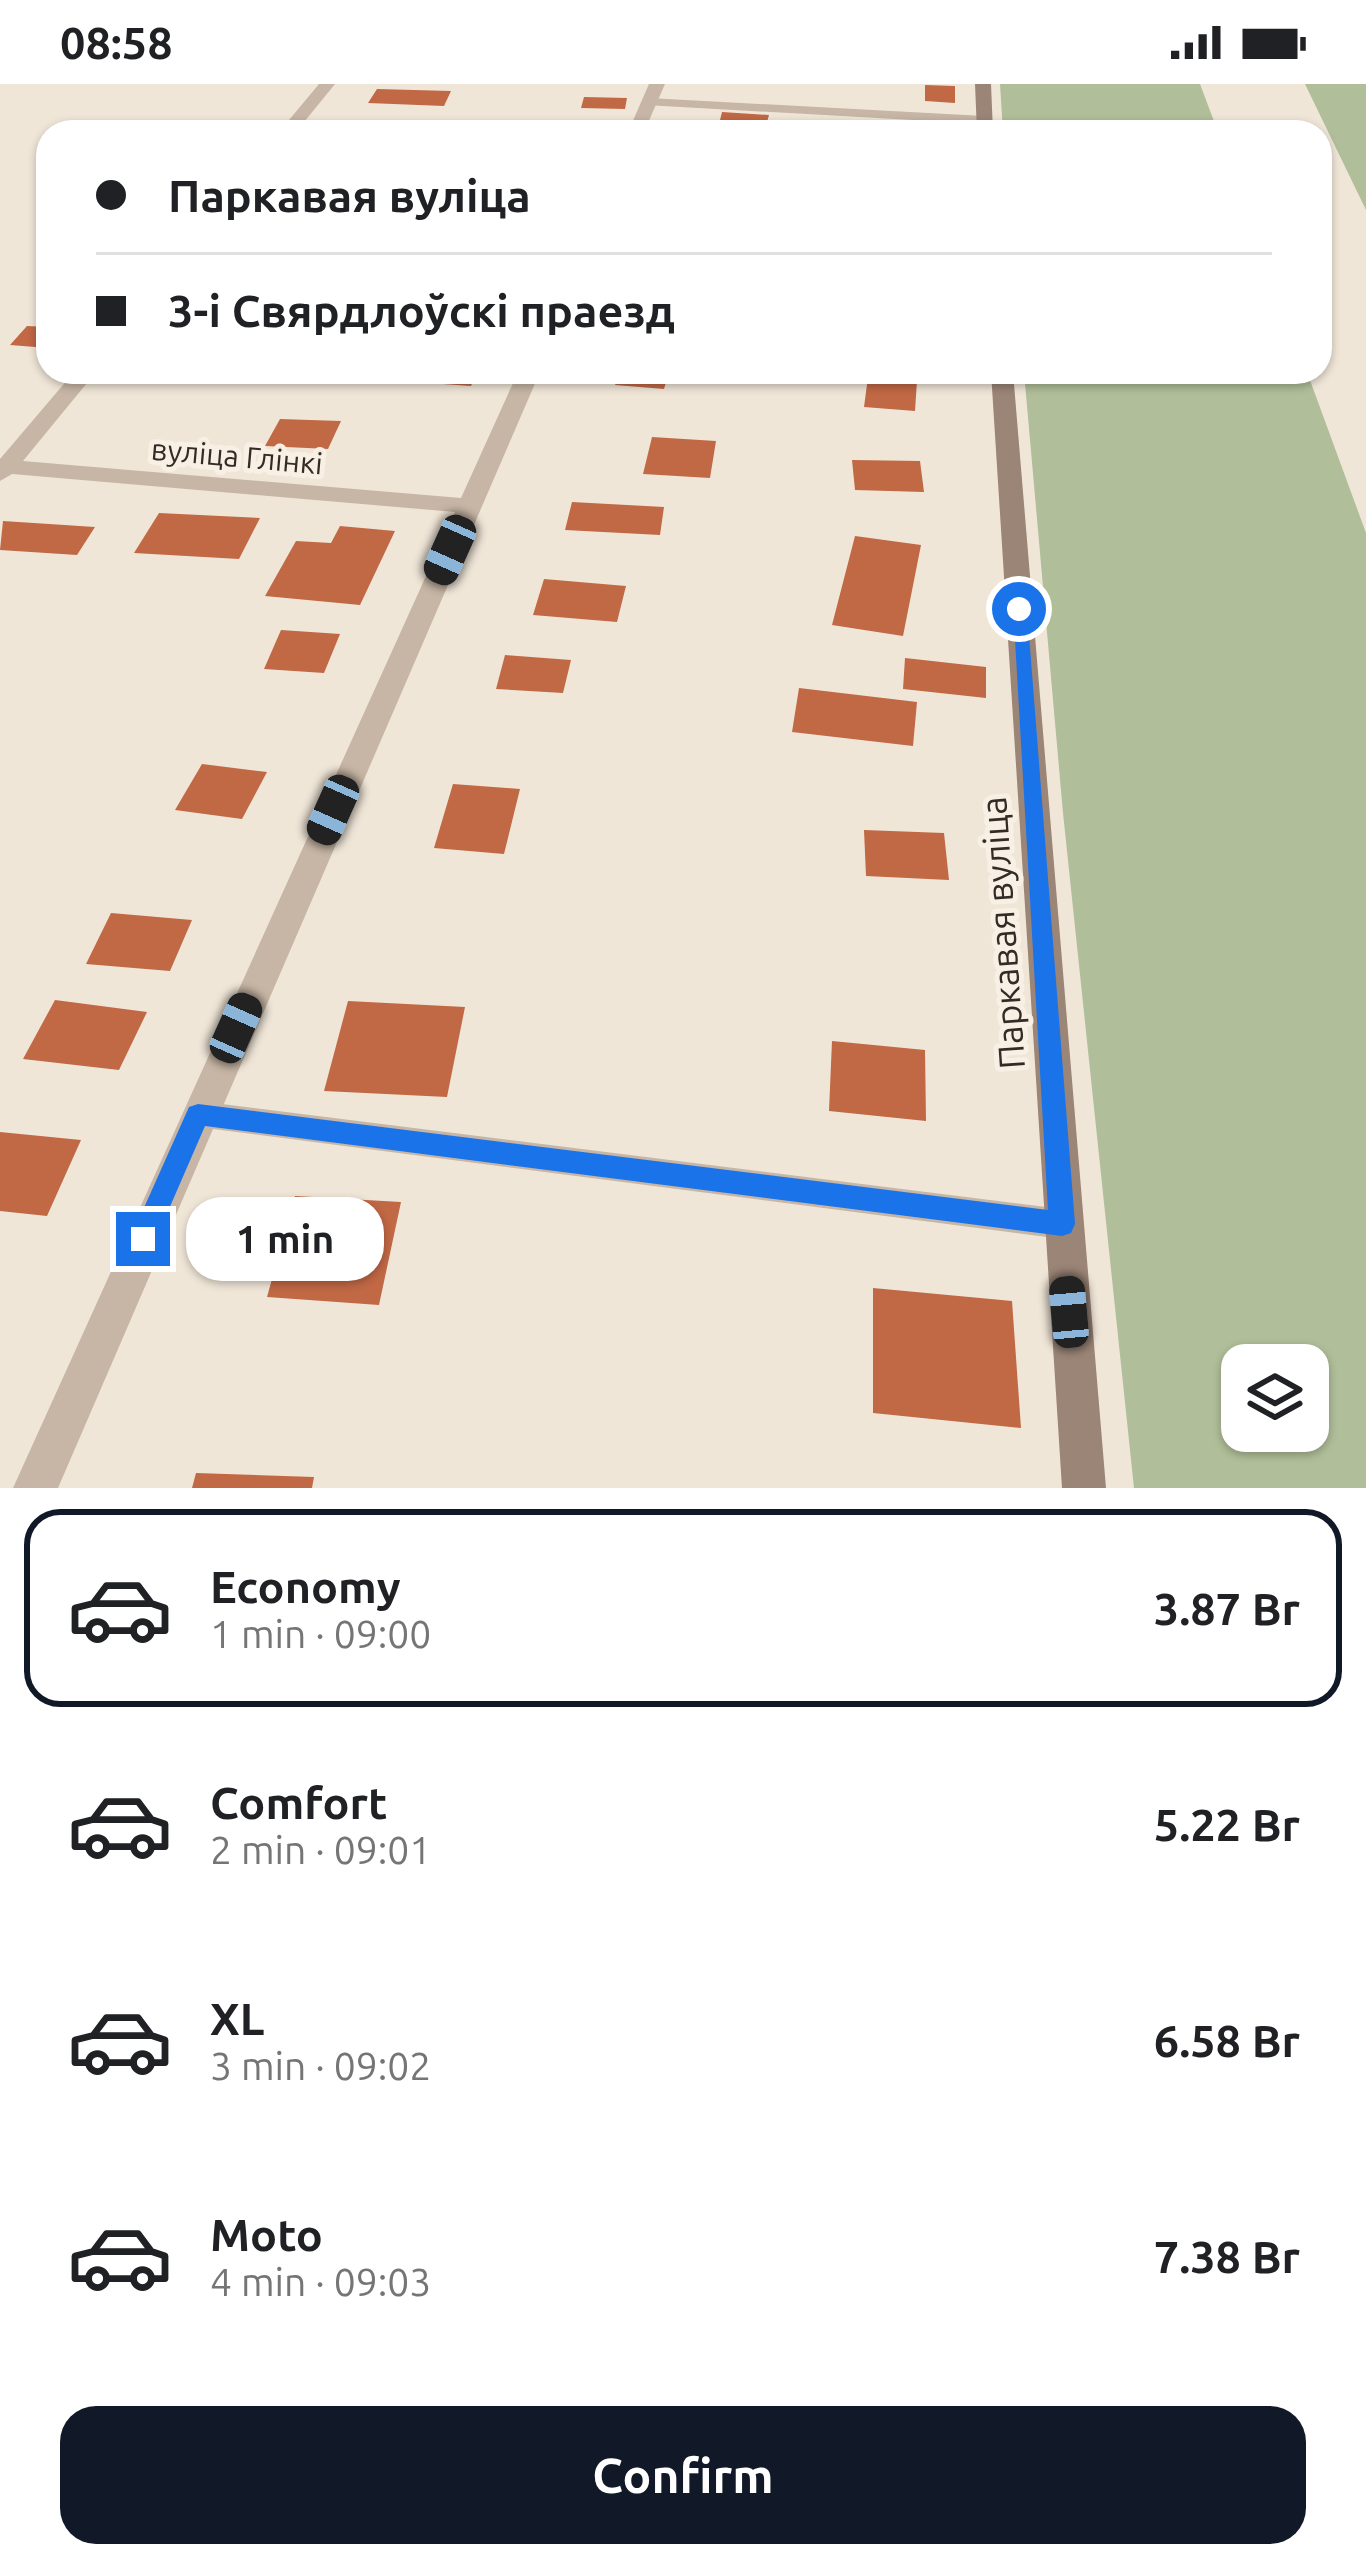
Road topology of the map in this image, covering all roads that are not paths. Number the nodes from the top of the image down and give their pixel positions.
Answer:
1 (327, 84) edge
2 (657, 84) edge
3 (983, 84) edge
4 (649, 102) junction
5 (297, 120) edge
6 (641, 120) edge
7 (901, 120) edge
8 (985, 120) edge
9 (75, 384) edge
10 (524, 384) edge
11 (1003, 384) edge
12 (2, 469) edge
13 (469, 506) junction
14 (198, 1114) junction
15 (1062, 1224) junction
16 (34, 1488) edge
17 (1084, 1488) edge

1 - 5 street
2 - 4 street
3 - 8 street
4 - 6 street
4 - 7 lane
9 - 12 street
10 - 13 street
11 - 15 street, Паркавая вуліца
12 - 13 street, вуліца Глінкі
13 - 14 street
14 - 15 lane
14 - 16 street
15 - 17 street, Паркавая вуліца

